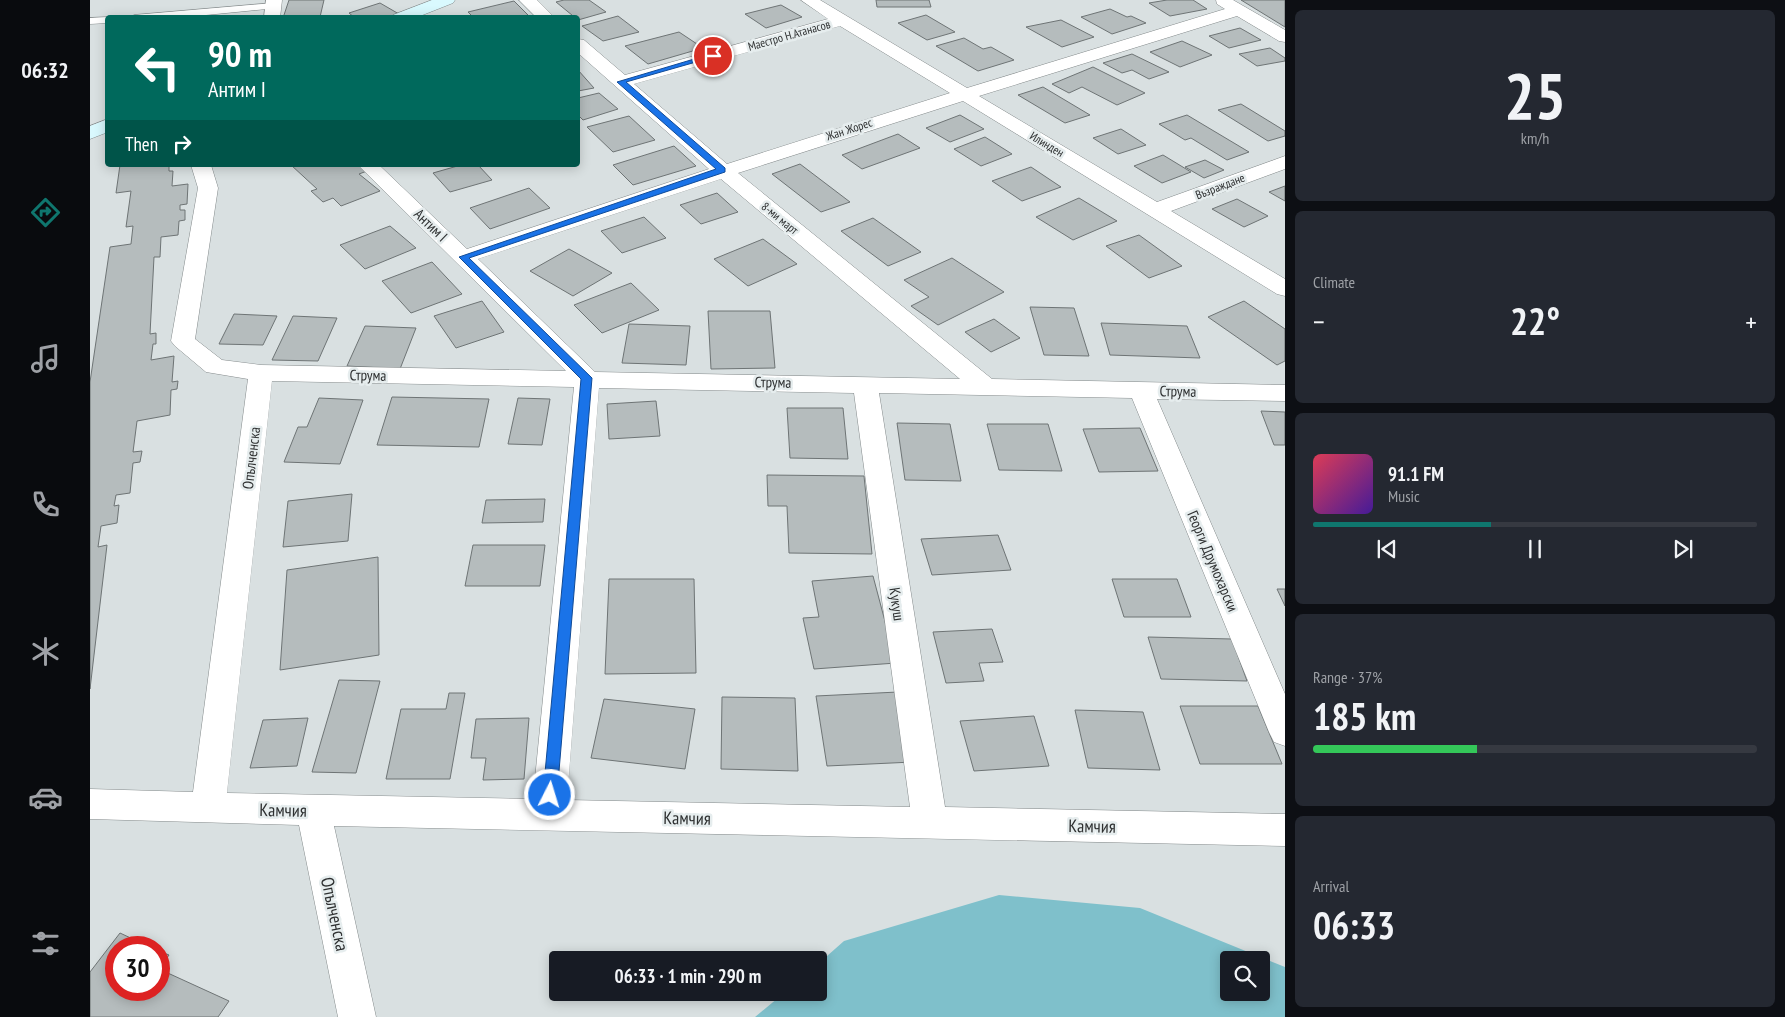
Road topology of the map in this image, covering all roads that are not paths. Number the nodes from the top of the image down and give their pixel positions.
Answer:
1 (447, 0) edge
2 (527, 0) edge
3 (809, 0) edge
4 (1230, 5) edge
5 (273, 8) edge
6 (176, 15) edge
7 (407, 15) edge
8 (544, 15) edge
9 (105, 20) edge
10 (842, 20) junction
11 (90, 21) edge
12 (1285, 37) edge
13 (580, 46) edge
14 (621, 82) junction
15 (964, 93) junction
16 (105, 125) edge
17 (105, 126) edge
18 (90, 128) edge
19 (90, 134) edge
20 (1285, 162) edge
21 (202, 167) edge
22 (370, 167) edge
23 (722, 170) junction
24 (1155, 210) junction
25 (463, 257) junction
26 (1285, 289) edge
27 (261, 373) junction
28 (586, 378) junction
29 (865, 384) junction
30 (986, 387) junction
31 (1141, 390) junction
32 (1285, 393) edge
33 (1285, 732) edge
34 (90, 804) edge
35 (208, 808) junction
36 (313, 811) junction
37 (549, 815) junction
38 (930, 823) junction
39 (1285, 830) edge
40 (357, 1017) edge

1 - 7 street
2 - 8 street
3 - 10 street, Илинден
4 - 12 street
4 - 15 street, Жан Жорес
5 - 6 lane
9 - 11 lane
10 - 14 street, Маестро Н.Атанасов
10 - 15 street, Илинден
13 - 14 street, 8-ми март
14 - 23 street, 8-ми март
15 - 23 street, Жан Жорес
15 - 24 street, Илинден
16 - 18 street
17 - 19 street
20 - 24 street, Възраждане
21 - 27 street
22 - 25 street, Антим I
23 - 25 street, Жан Жорес
23 - 30 street, 8-ми март
24 - 26 street, Илинден
25 - 28 street, Антим I
27 - 28 street, Струма
27 - 35 street, Опълченска
28 - 29 street, Струма
28 - 37 street
29 - 30 street, Струма
29 - 38 street, Кукуш
30 - 31 street, Струма
31 - 32 street, Струма
31 - 33 street, Георги Друмохарски
34 - 35 street, Камчия
35 - 36 street, Камчия
36 - 37 street, Камчия
36 - 40 street, Опълченска
37 - 38 street, Камчия
38 - 39 street, Камчия

